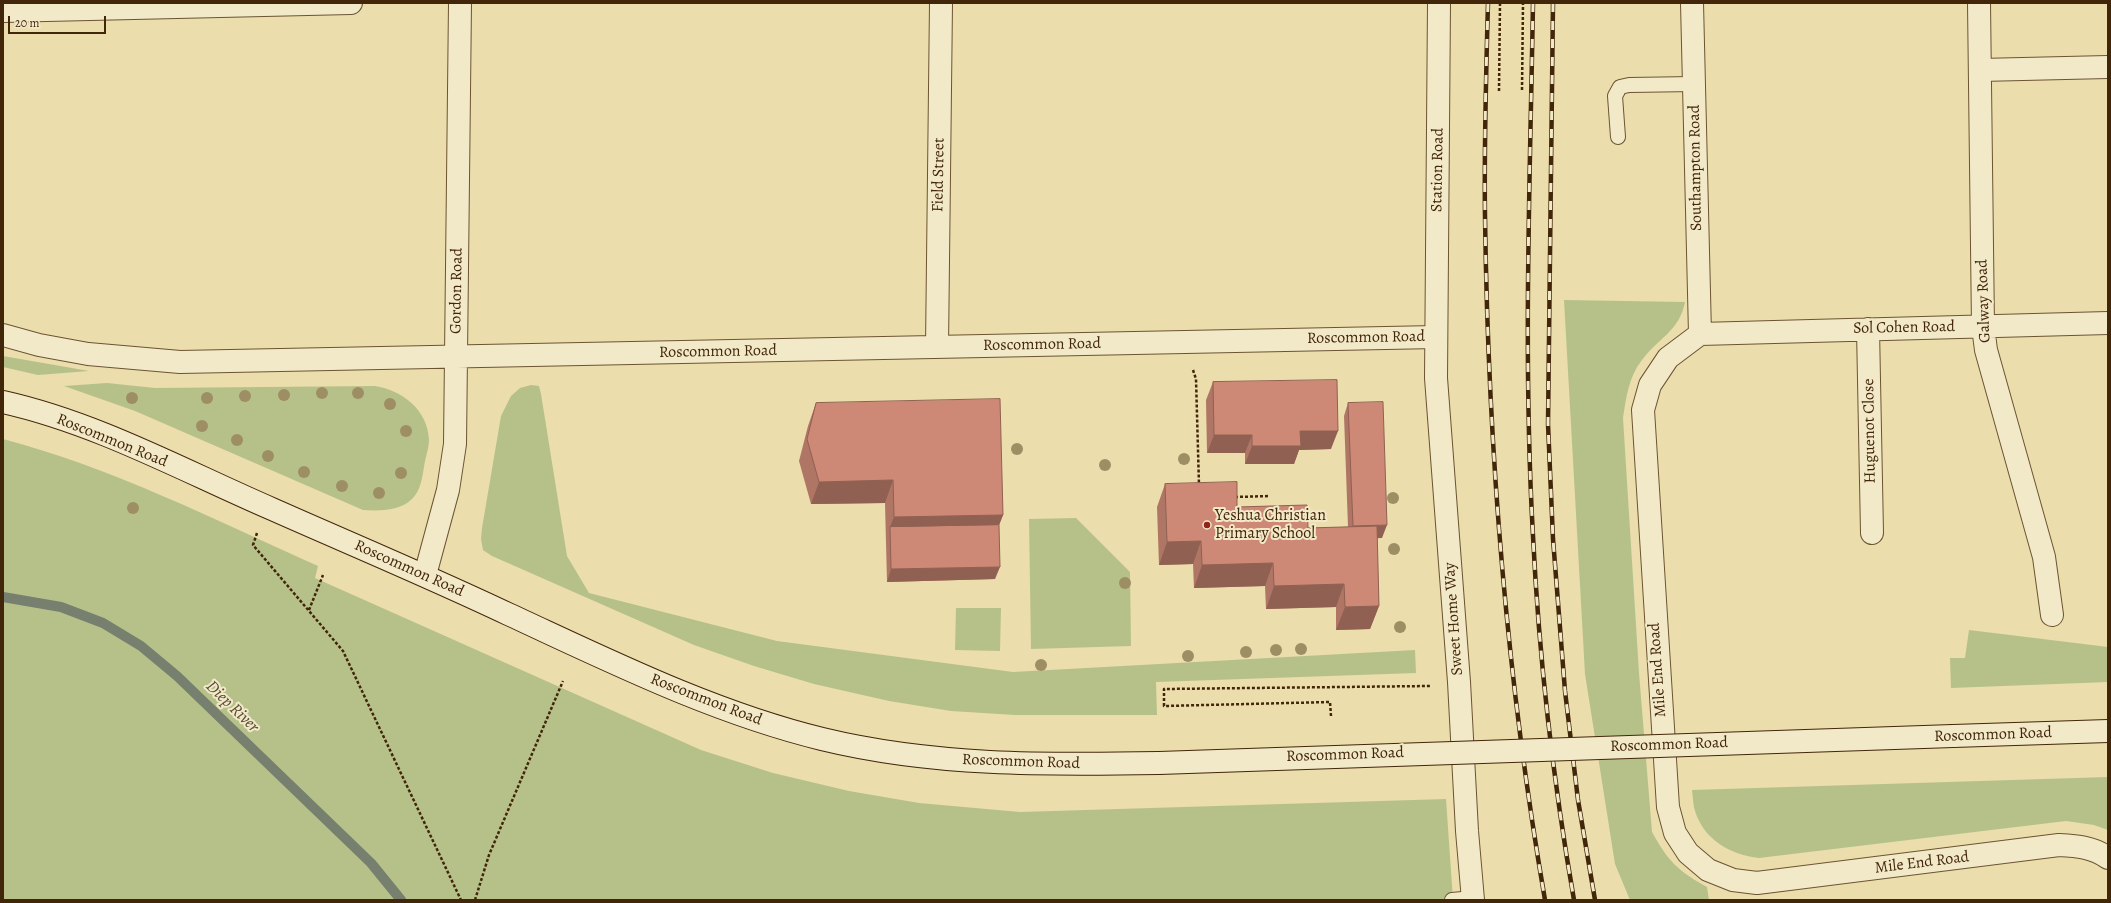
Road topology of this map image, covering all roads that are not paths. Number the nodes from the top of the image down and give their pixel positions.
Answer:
1 (351, 3) edge
2 (460, 3) edge
3 (941, 3) edge
4 (1439, 3) edge
5 (1692, 3) edge
6 (1979, 3) edge
7 (3, 11) edge
8 (2108, 67) edge
9 (1980, 70) junction
10 (1694, 84) junction
11 (1618, 137) dead end
12 (2108, 323) edge
13 (1983, 326) junction
14 (1868, 329) junction
15 (1700, 334) junction
16 (3, 335) edge
17 (1436, 337) junction
18 (937, 347) junction
19 (456, 357) junction
20 (3, 402) edge
21 (1872, 533) dead end
22 (425, 575) junction
23 (2052, 615) dead end
24 (2108, 731) edge
25 (2108, 858) edge
26 (1473, 899) edge
27 (1452, 900) edge

1 - 7 street
2 - 19 street, Gordon Road
3 - 18 street, Field Street
4 - 17 street, Station Road
5 - 10 street, Southampton Road
6 - 9 street, Galway Road
8 - 9 street
9 - 13 street, Galway Road
10 - 11 lane
10 - 15 street, Southampton Road
12 - 13 street, Sol Cohen Road
13 - 14 street, Sol Cohen Road
13 - 23 street, Galway Road
14 - 15 street, Sol Cohen Road
14 - 21 street, Huguenot Close
15 - 25 street, Mile End Road
16 - 19 street, Roscommon Road
17 - 18 street, Roscommon Road
17 - 26 street, Sweet Home Way
18 - 19 street, Roscommon Road
19 - 22 street, Gordon Road
20 - 22 street, Roscommon Road
22 - 24 street, Roscommon Road, bridge
26 - 27 lane

